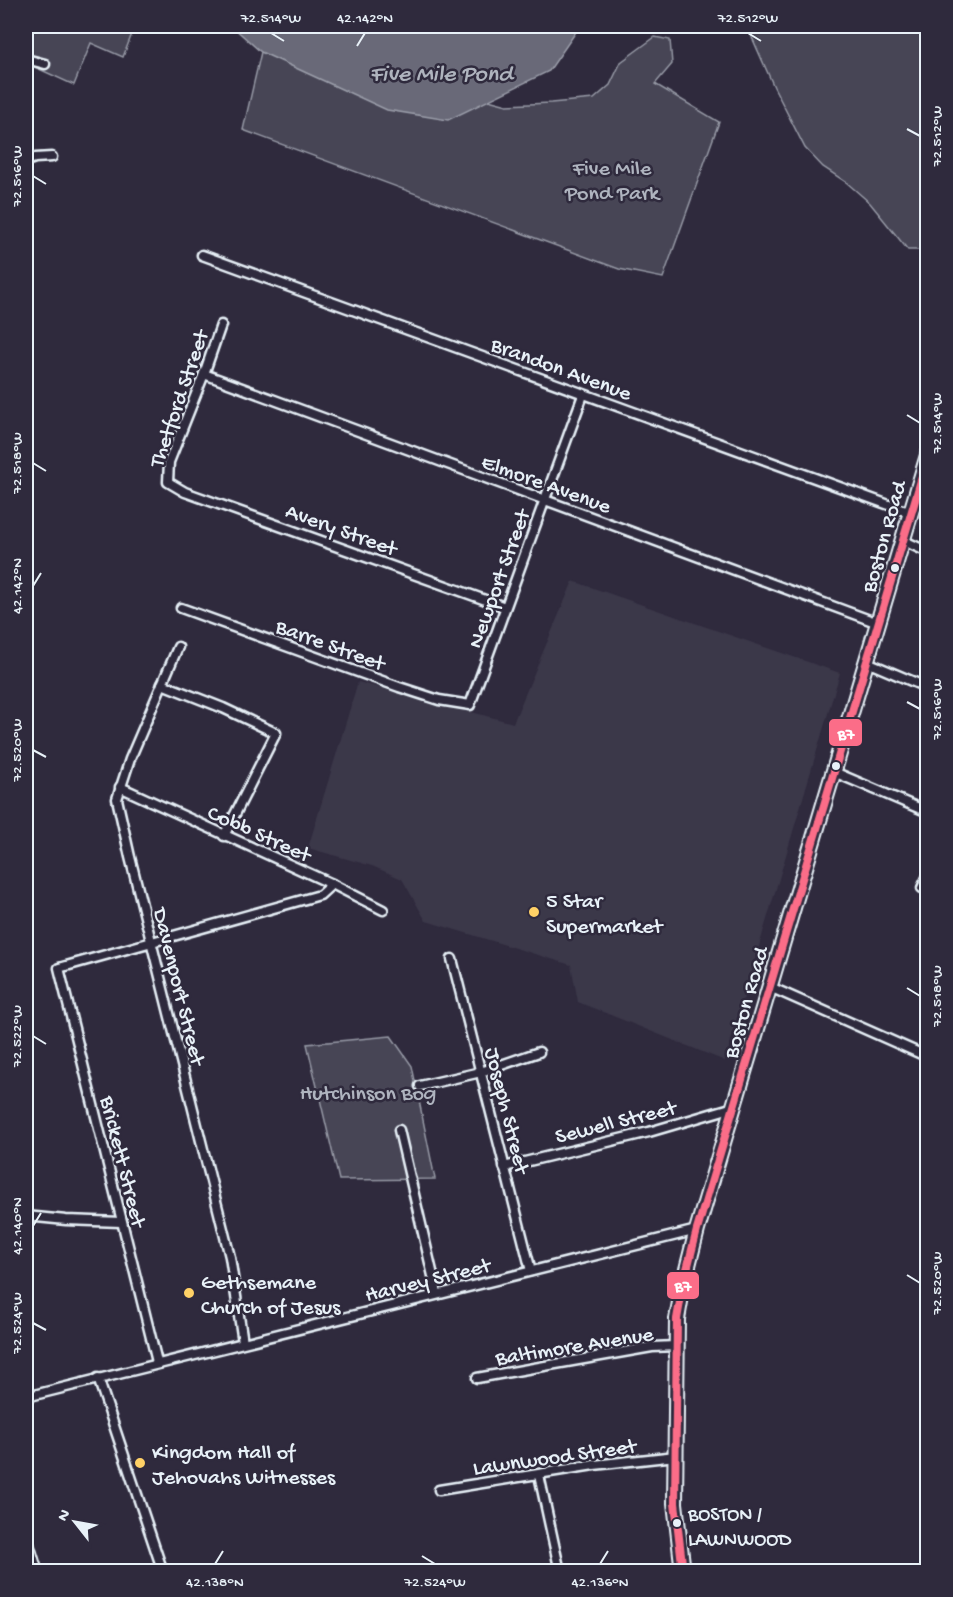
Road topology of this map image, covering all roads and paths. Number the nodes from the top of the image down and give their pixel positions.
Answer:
1 (26, 59) edge
2 (45, 64) dead end
3 (52, 157) dead end
4 (26, 161) edge
5 (202, 255) dead end
6 (221, 325) dead end
7 (204, 374) junction
8 (583, 395) junction
9 (927, 455) edge
10 (168, 482) joint
11 (545, 500) junction
12 (910, 513) junction
13 (902, 540) junction
14 (927, 552) edge
15 (505, 607) junction
16 (182, 608) dead end
17 (878, 623) junction
18 (178, 647) dead end
19 (867, 662) junction
20 (162, 684) junction
21 (927, 688) edge
22 (470, 705) joint
23 (834, 772) junction
24 (120, 788) junction
25 (927, 812) edge
26 (224, 836) junction
27 (927, 876) edge
28 (332, 884) junction
29 (922, 888) dead end
30 (383, 910) dead end
31 (151, 942) junction
32 (452, 959) dead end
33 (770, 987) junction
34 (539, 1052) dead end
35 (927, 1057) edge
36 (481, 1072) junction
37 (420, 1086) dead end
38 (734, 1107) junction
39 (399, 1130) dead end
40 (504, 1167) junction
41 (26, 1216) edge
42 (121, 1222) junction
43 (697, 1230) junction
44 (531, 1271) junction
45 (436, 1293) junction
46 (243, 1342) junction
47 (676, 1346) junction
48 (157, 1362) junction
49 (98, 1378) junction
50 (477, 1378) dead end
51 (26, 1397) edge
52 (675, 1456) junction
53 (539, 1475) junction
54 (439, 1490) dead end
55 (26, 1540) edge
56 (36, 1572) edge
57 (163, 1572) edge
58 (560, 1572) edge
59 (683, 1572) edge

1 - 2 street
3 - 4 street
5 - 8 street, Brandon Avenue
6 - 7 street, Thetford Street
7 - 10 street, Thetford Street
7 - 11 street, Elmore Avenue
8 - 11 street, Newport Street
8 - 12 street, Brandon Avenue
9 - 12 main road, Boston Road
10 - 15 street, Avery Street
11 - 15 street, Newport Street
11 - 17 street, Elmore Avenue
12 - 13 main road, Boston Road
13 - 14 street
13 - 17 main road, Boston Road
15 - 22 street, Newport Street
16 - 22 street, Barre Street
17 - 19 main road, Boston Road
18 - 20 street, Davenport Street
19 - 21 street
19 - 23 main road, Boston Road
20 - 24 street, Davenport Street
20 - 26 street
23 - 25 street
23 - 33 main road, Boston Road
24 - 26 street, Cobb Street
24 - 31 street, Davenport Street
26 - 28 street, Cobb Street
27 - 29 street
28 - 30 street, Cobb Street
28 - 31 street
31 - 42 street, Brickett Street
31 - 46 street, Davenport Street
32 - 36 street, Joseph Street
33 - 35 street
33 - 38 main road, Boston Road
34 - 36 street
36 - 37 street
36 - 40 street, Joseph Street
38 - 40 street, Sewell Street
38 - 43 main road, Boston Road
39 - 45 street
40 - 44 street, Joseph Street
41 - 42 street
42 - 48 street, Brickett Street
43 - 44 street, Harvey Street
43 - 47 main road, Boston Road
44 - 45 street, Harvey Street
45 - 46 street, Harvey Street
46 - 48 street, Harvey Street
47 - 50 street, Baltimore Avenue
47 - 52 main road, Boston Road
48 - 49 street, Harvey Street
49 - 51 street, Harvey Street
49 - 57 street
52 - 53 street, Lawnwood Street
52 - 59 main road, Boston Road
53 - 54 street, Lawnwood Street
53 - 58 street
55 - 56 main road

